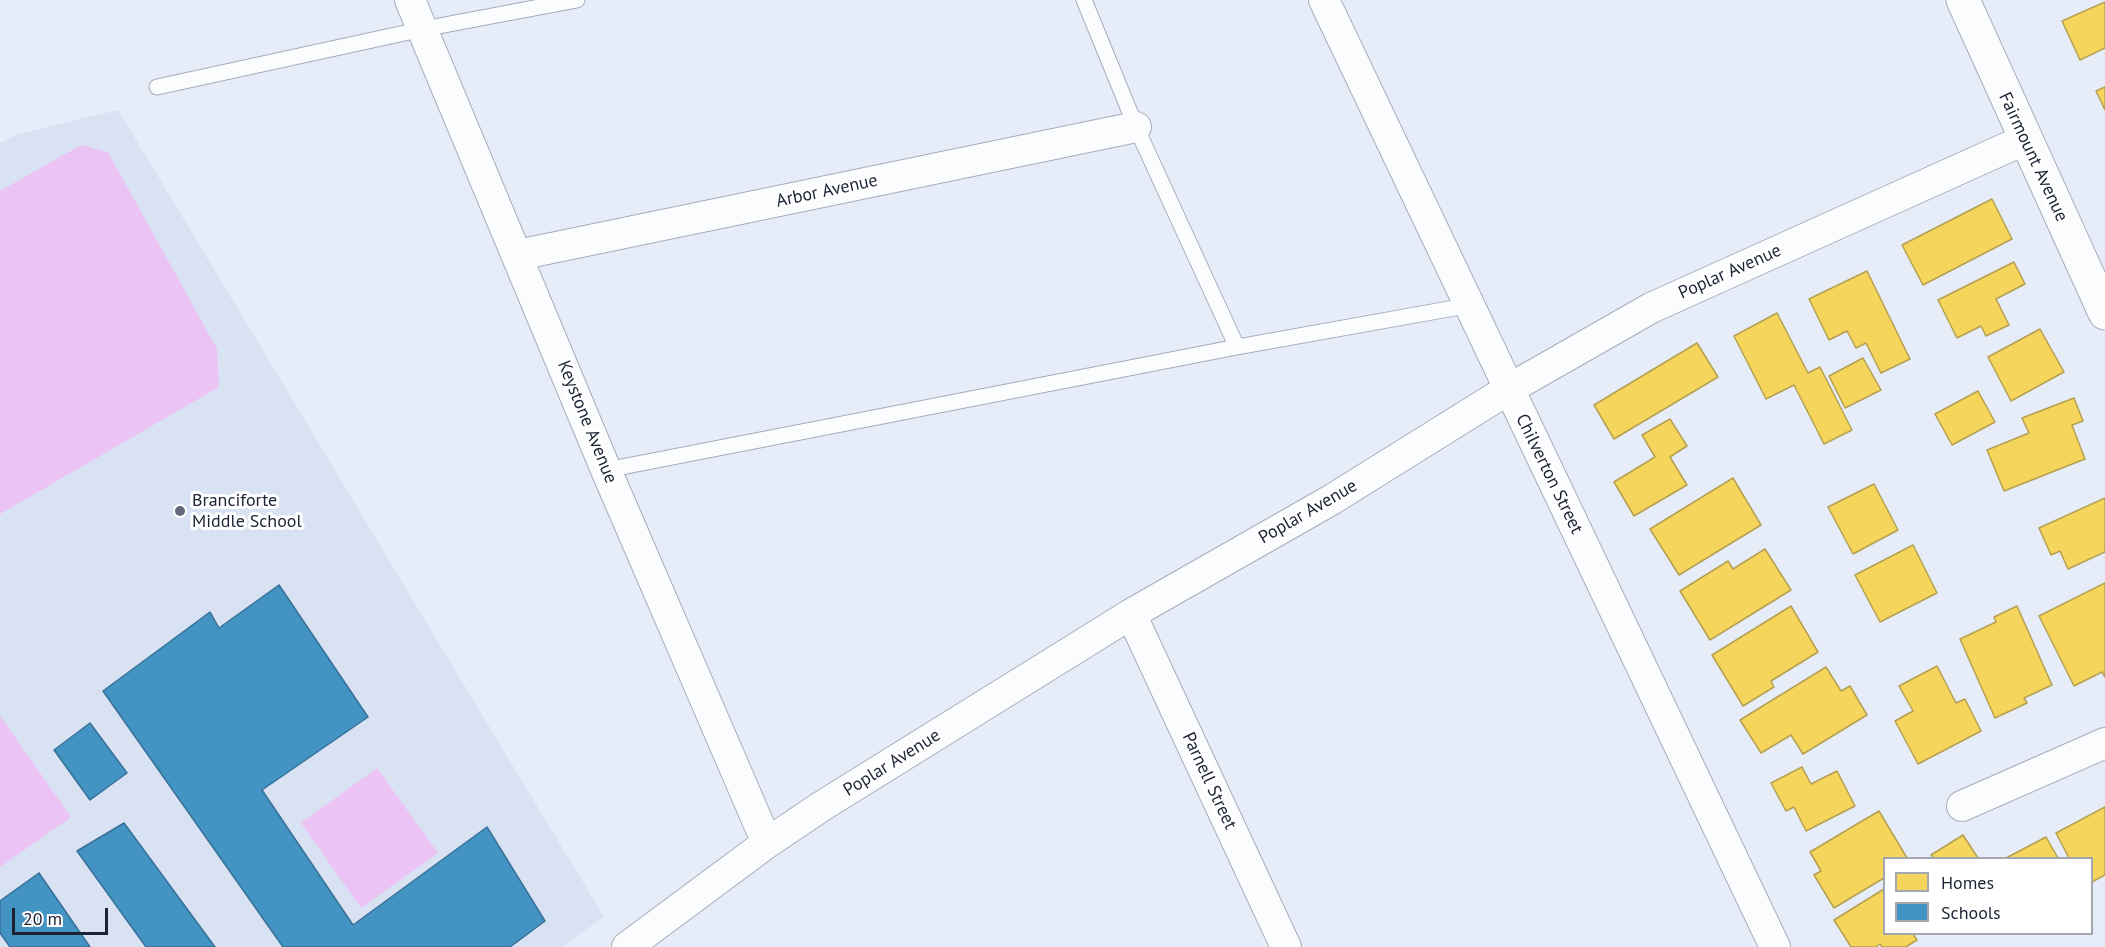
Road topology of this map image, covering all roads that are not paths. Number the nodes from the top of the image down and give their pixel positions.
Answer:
1 (410, 0) edge
2 (577, 0) edge
3 (1084, 0) edge
4 (1324, 0) edge
5 (1963, 0) edge
6 (423, 29) junction
7 (157, 87) dead end
8 (1136, 128) junction
9 (2024, 140) junction
10 (518, 255) junction
11 (1471, 305) junction
12 (2105, 313) edge
13 (1237, 347) junction
14 (1509, 389) junction
15 (606, 470) junction
16 (1131, 615) junction
17 (2105, 742) edge
18 (1962, 806) dead end
19 (767, 843) junction
20 (627, 947) edge
21 (1286, 947) edge
22 (1775, 947) edge

1 - 6 street, Keystone Avenue
2 - 6 lane
3 - 8 lane
4 - 11 street, Chilverton Street
5 - 9 street, Fairmount Avenue
6 - 7 lane
6 - 10 street, Keystone Avenue
8 - 10 street, Arbor Avenue
8 - 13 lane
9 - 12 street, Fairmount Avenue
9 - 14 street, Poplar Avenue
10 - 15 street, Keystone Avenue
11 - 13 lane
11 - 14 street, Chilverton Street
13 - 15 lane
14 - 16 street, Poplar Avenue
14 - 22 street, Chilverton Street
15 - 19 street, Keystone Avenue
16 - 19 street, Poplar Avenue
16 - 21 street, Parnell Street
17 - 18 street
19 - 20 street, Poplar Avenue

